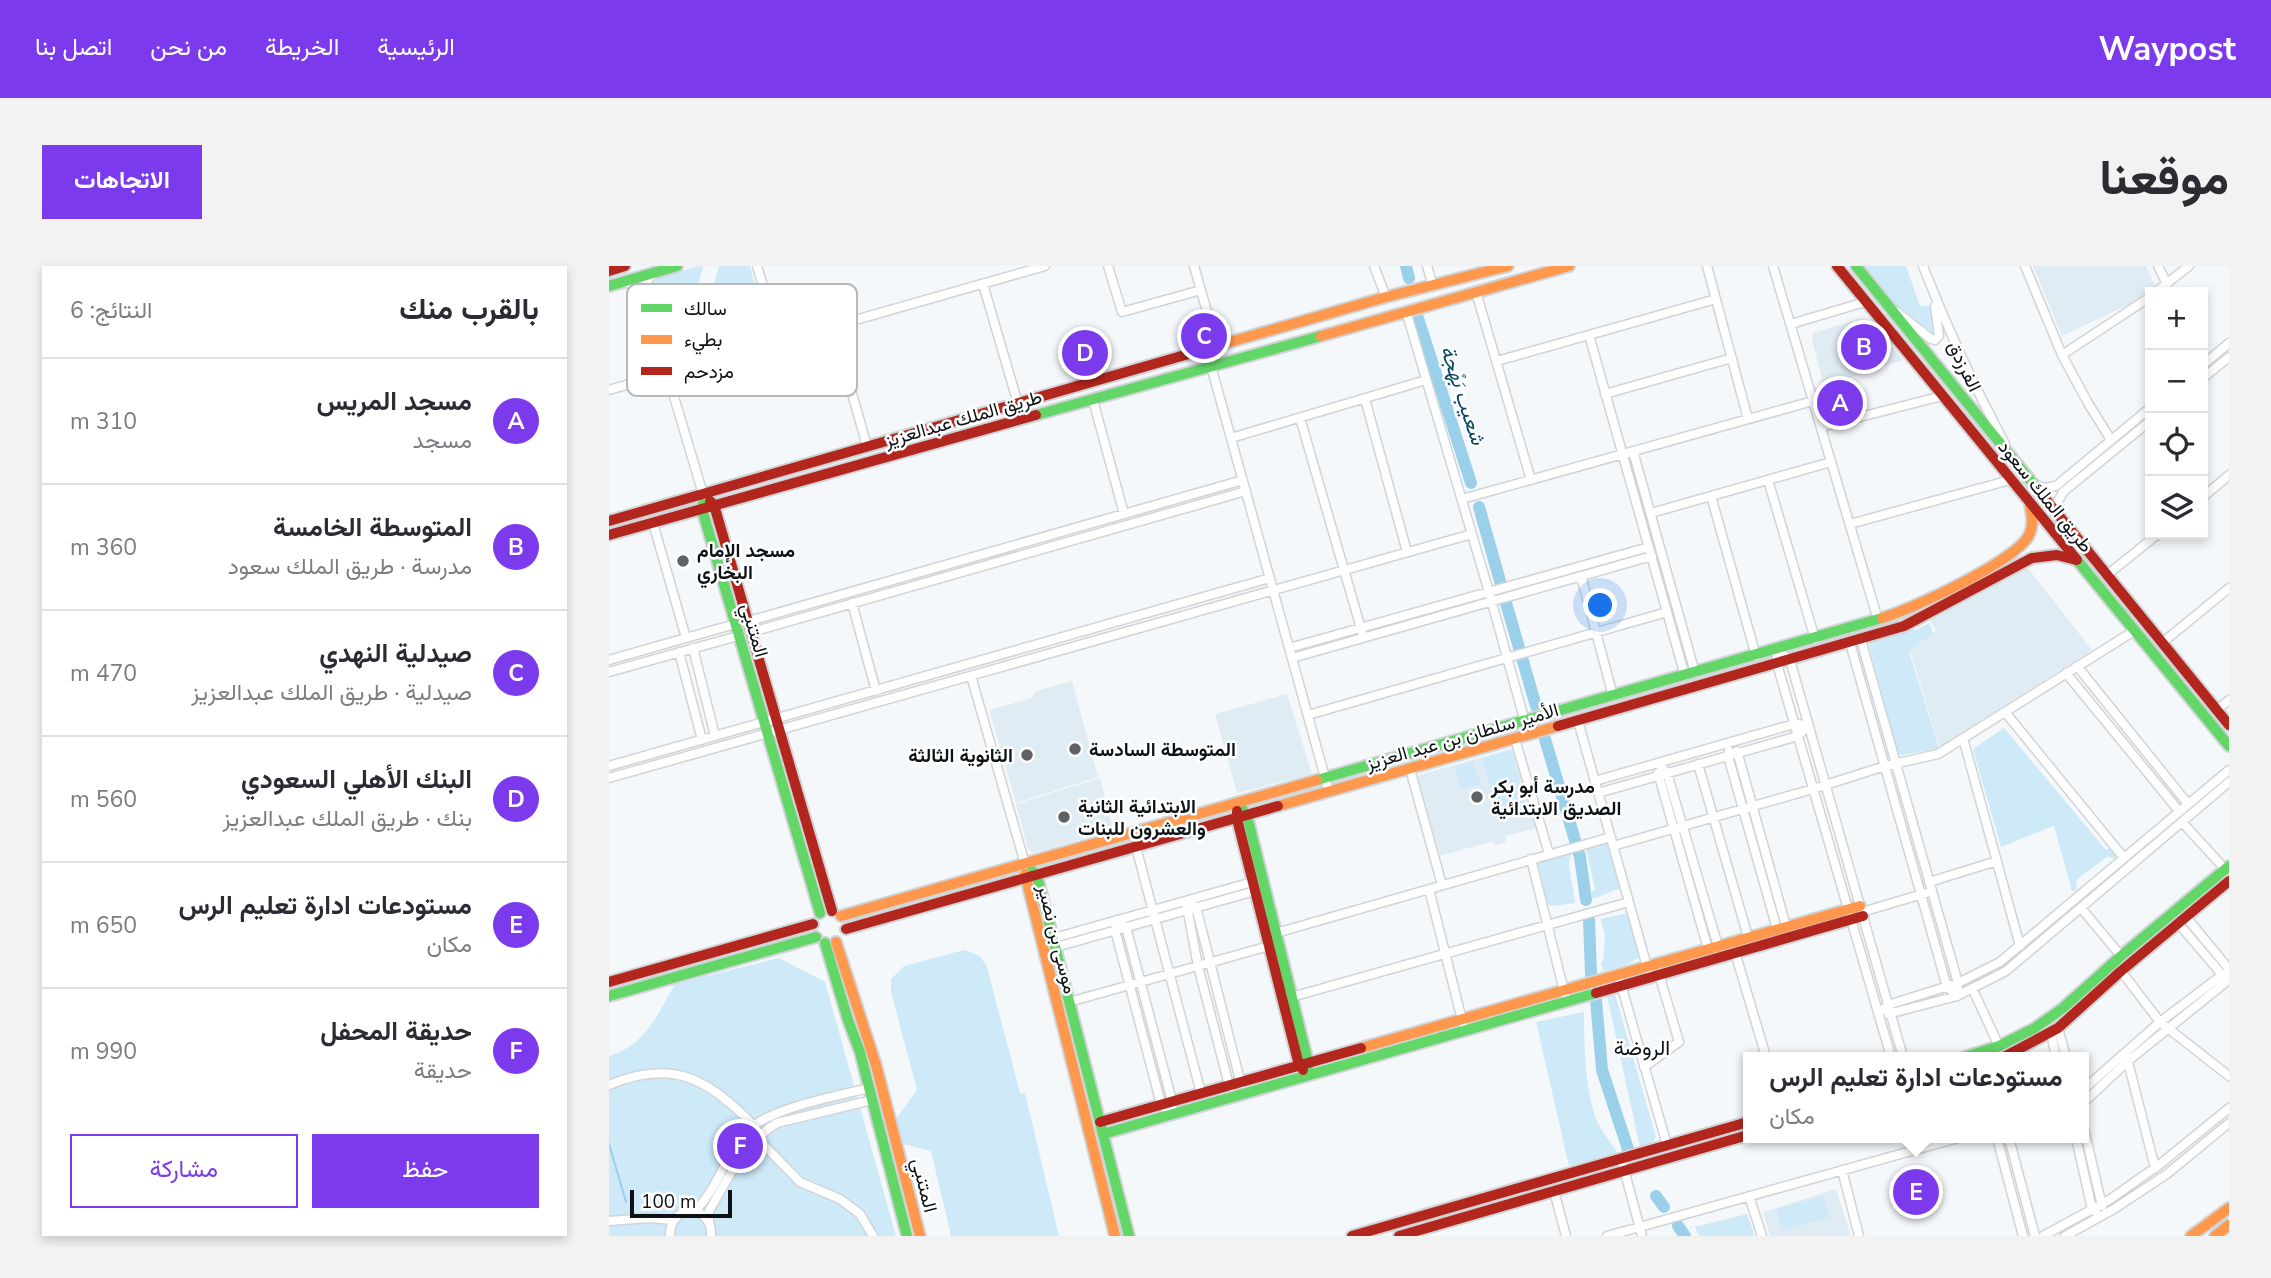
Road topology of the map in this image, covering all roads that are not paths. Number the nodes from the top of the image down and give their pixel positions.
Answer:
1 (625, 266) edge
2 (677, 266) edge
3 (757, 266) edge
4 (1045, 266) edge
5 (1108, 266) edge
6 (1194, 266) edge
7 (1374, 266) edge
8 (1427, 266) edge
9 (1509, 266) edge
10 (1569, 266) edge
11 (1707, 266) edge
12 (1773, 266) edge
13 (1836, 266) edge
14 (1856, 266) edge
15 (1923, 266) edge
16 (2025, 266) edge
17 (2158, 266) edge
18 (2189, 266) edge
19 (609, 271) edge
20 (655, 272) junction
21 (621, 282) junction
22 (629, 284) edge
23 (646, 284) edge
24 (762, 284) edge
25 (983, 284) junction
26 (2167, 284) junction
27 (609, 286) edge
28 (1433, 286) junction
29 (2163, 287) edge
30 (1201, 290) junction
31 (1476, 292) junction
32 (1933, 292) junction
33 (1386, 297) junction
34 (1716, 299) junction
35 (2145, 300) edge
36 (1865, 302) junction
37 (1887, 305) junction
38 (1406, 311) junction
39 (857, 320) edge
40 (1791, 324) junction
41 (1590, 335) junction
42 (2229, 343) edge
43 (1217, 348) junction
44 (2063, 355) junction
45 (2229, 357) edge
46 (1732, 358) junction
47 (1931, 360) junction
48 (1497, 361) junction
49 (2208, 361) edge
50 (1211, 366) junction
51 (1921, 370) junction
52 (2208, 374) edge
53 (1426, 380) junction
54 (627, 385) edge
55 (609, 390) edge
56 (1605, 394) junction
57 (674, 396) edge
58 (853, 396) edge
59 (1941, 396) junction
60 (1364, 399) junction
61 (1093, 400) junction
62 (1813, 401) junction
63 (1018, 404) junction
64 (2145, 412) edge
65 (1300, 418) junction
66 (1748, 419) junction
67 (2145, 425) edge
68 (1821, 428) junction
69 (1231, 438) junction
70 (2111, 440) junction
71 (867, 446) junction
72 (1633, 451) junction
73 (1622, 454) junction
74 (1831, 462) junction
75 (2015, 463) junction
76 (2229, 475) edge
77 (1243, 480) junction
78 (1531, 480) junction
79 (1768, 480) junction
80 (2010, 480) junction
81 (2031, 482) junction
82 (1246, 491) junction
83 (2208, 493) edge
84 (703, 494) junction
85 (1710, 496) junction
86 (1462, 499) junction
87 (715, 505) junction
88 (2030, 505) junction
89 (702, 509) junction
90 (1124, 513) junction
91 (1651, 513) junction
92 (2059, 516) junction
93 (609, 521) edge
94 (653, 523) junction
95 (1850, 524) junction
96 (1472, 534) junction
97 (609, 535) edge
98 (2152, 539) edge
99 (1407, 552) junction
100 (1650, 552) junction
101 (2075, 560) junction
102 (1344, 569) junction
103 (2107, 575) junction
104 (1581, 576) junction
105 (1270, 578) junction
106 (2229, 588) edge
107 (1273, 589) junction
108 (1489, 592) junction
109 (1492, 601) junction
110 (852, 603) junction
111 (1667, 612) junction
112 (1878, 620) junction
113 (735, 624) junction
114 (750, 626) junction
115 (1361, 628) junction
116 (2134, 631) junction
117 (1596, 632) junction
118 (738, 636) junction
119 (686, 638) junction
120 (1364, 638) junction
121 (1815, 639) junction
122 (1861, 640) junction
123 (1850, 643) junction
124 (2162, 643) junction
125 (693, 648) junction
126 (1289, 649) junction
127 (1777, 650) junction
128 (680, 652) junction
129 (1756, 656) junction
130 (1511, 657) junction
131 (1292, 658) junction
132 (609, 660) edge
133 (1790, 660) junction
134 (1777, 664) junction
135 (2077, 666) junction
136 (609, 672) edge
137 (2066, 673) junction
138 (1690, 674) junction
139 (971, 676) junction
140 (876, 691) junction
141 (1613, 696) junction
142 (2229, 699) edge
143 (2005, 712) junction
144 (1308, 715) junction
145 (2224, 716) edge
146 (1578, 721) junction
147 (1525, 722) junction
148 (778, 724) junction
149 (1794, 724) junction
150 (1808, 725) junction
151 (764, 728) junction
152 (715, 736) junction
153 (1798, 736) junction
154 (1963, 738) junction
155 (1515, 739) junction
156 (702, 740) junction
157 (1730, 742) junction
158 (2229, 747) edge
159 (1739, 753) junction
160 (1728, 756) junction
161 (1658, 763) junction
162 (1698, 764) junction
163 (1896, 764) junction
164 (609, 766) edge
165 (1885, 766) junction
166 (1410, 769) junction
167 (2229, 770) edge
168 (1667, 773) junction
169 (1657, 776) junction
170 (1325, 777) junction
171 (609, 778) edge
172 (1595, 781) junction
173 (2229, 782) edge
174 (1825, 785) junction
175 (1813, 789) junction
176 (1329, 792) junction
177 (1598, 793) junction
178 (1238, 802) junction
179 (2188, 804) junction
180 (1754, 806) junction
181 (1743, 809) junction
182 (2179, 811) junction
183 (1242, 817) junction
184 (1714, 818) junction
185 (2182, 822) junction
186 (1683, 827) junction
187 (1673, 829) junction
188 (1611, 837) junction
189 (1613, 846) junction
190 (1136, 847) junction
191 (1549, 854) junction
192 (2124, 858) junction
193 (1531, 859) junction
194 (1997, 861) junction
195 (1025, 864) junction
196 (2227, 867) edge
197 (1037, 876) junction
198 (1025, 879) junction
199 (2229, 881) edge
200 (1257, 884) junction
201 (1442, 885) junction
202 (1931, 887) junction
203 (1429, 889) junction
204 (1921, 894) junction
205 (1189, 900) junction
206 (1629, 902) junction
207 (1196, 907) junction
208 (2081, 908) junction
209 (1153, 909) junction
210 (1187, 910) junction
211 (1861, 911) junction
212 (820, 913) junction
213 (837, 913) junction
214 (1849, 914) junction
215 (1155, 919) junction
216 (1117, 920) junction
217 (2182, 920) junction
218 (813, 924) junction
219 (1548, 925) junction
220 (1126, 927) junction
221 (1782, 928) junction
222 (846, 929) junction
223 (1115, 930) junction
224 (1276, 933) junction
225 (1748, 937) junction
226 (826, 941) junction
227 (1055, 943) junction
228 (1269, 946) junction
229 (2020, 946) junction
230 (1713, 947) junction
231 (1735, 952) junction
232 (1445, 954) junction
233 (2121, 956) junction
234 (1210, 962) junction
235 (1198, 966) junction
236 (2121, 971) junction
237 (1652, 972) junction
238 (1169, 974) junction
239 (2227, 977) edge
240 (1619, 980) junction
241 (609, 982) edge
242 (1141, 982) junction
243 (1958, 983) junction
244 (1130, 985) junction
245 (1947, 987) junction
246 (1972, 988) junction
247 (1565, 995) junction
248 (609, 996) edge
249 (1957, 996) junction
250 (1287, 999) junction
251 (1069, 1002) junction
252 (1888, 1005) junction
253 (1878, 1013) junction
254 (1891, 1014) junction
255 (2160, 1022) junction
256 (1463, 1025) junction
257 (2168, 1028) junction
258 (2055, 1030) junction
259 (1765, 1052) edge
260 (1890, 1052) edge
261 (1902, 1052) edge
262 (2002, 1052) edge
263 (2056, 1052) edge
264 (2064, 1052) edge
265 (2126, 1056) junction
266 (1303, 1064) junction
267 (1644, 1067) junction
268 (1308, 1075) junction
269 (2229, 1076) edge
270 (1241, 1082) junction
271 (609, 1085) edge
272 (1229, 1085) junction
273 (2089, 1085) edge
274 (869, 1088) junction
275 (1201, 1093) junction
276 (1240, 1095) junction
277 (2089, 1097) edge
278 (872, 1100) junction
279 (1167, 1103) junction
280 (2229, 1108) edge
281 (1172, 1115) junction
282 (1100, 1122) junction
283 (1743, 1123) edge
284 (2229, 1123) edge
285 (753, 1125) junction
286 (1103, 1134) junction
287 (1743, 1136) edge
288 (756, 1137) junction
289 (1940, 1143) edge
290 (1998, 1143) edge
291 (2010, 1143) edge
292 (2077, 1143) edge
293 (2088, 1143) edge
294 (1667, 1145) junction
295 (1621, 1158) junction
296 (2155, 1168) junction
297 (1842, 1170) junction
298 (1625, 1171) junction
299 (1554, 1191) junction
300 (1749, 1196) junction
301 (2103, 1204) junction
302 (2229, 1208) edge
303 (2092, 1209) junction
304 (694, 1212) junction
305 (2101, 1216) junction
306 (673, 1220) junction
307 (609, 1221) edge
308 (709, 1221) junction
309 (2229, 1225) edge
310 (1640, 1226) junction
311 (670, 1236) edge
312 (711, 1236) edge
313 (873, 1236) edge
314 (907, 1236) edge
315 (920, 1236) edge
316 (1115, 1236) edge
317 (1129, 1236) edge
318 (1352, 1236) edge
319 (1399, 1236) edge
320 (1566, 1236) edge
321 (1607, 1236) edge
322 (1642, 1236) edge
323 (1762, 1236) edge
324 (1859, 1236) edge
325 (2023, 1236) edge
326 (2035, 1236) edge
327 (2043, 1236) edge
328 (2065, 1236) edge
329 (2191, 1236) edge
330 (2215, 1236) edge

1 - 19 main road
2 - 20 main road
3 - 24 street
4 - 25 street
5 - 30 street
6 - 30 street
7 - 33 street
8 - 28 street
9 - 28 main road, طريق الملك عبدالعزيز
10 - 31 main road, طريق الملك عبدالعزيز
11 - 34 street
12 - 40 street
13 - 36 main road, طريق الملك سعود
14 - 37 main road, طريق الملك سعود
15 - 32 street, الفرزدق
16 - 44 street
17 - 26 street
18 - 26 street
20 - 21 main road
20 - 23 street
21 - 22 street
21 - 27 main road
25 - 39 street
25 - 63 street
26 - 29 street
28 - 33 main road, طريق الملك عبدالعزيز
30 - 43 street
31 - 38 main road, طريق الملك عبدالعزيز
31 - 48 street
32 - 37 street
32 - 75 street, الفرزدق
33 - 43 main road, طريق الملك عبدالعزيز
34 - 41 street
34 - 46 street
35 - 44 street
36 - 40 street
36 - 51 main road, طريق الملك سعود
37 - 47 main road, طريق الملك سعود
38 - 50 main road, طريق الملك عبدالعزيز
38 - 53 street
40 - 62 street
41 - 48 street
41 - 56 street
42 - 49 street
43 - 63 main road, طريق الملك عبدالعزيز
44 - 70 street
45 - 52 street
46 - 56 street
46 - 66 street
47 - 51 main road
47 - 75 main road, طريق الملك سعود
48 - 78 street
50 - 61 main road, طريق الملك عبدالعزيز
50 - 69 street
51 - 59 main road, طريق الملك سعود
53 - 60 street
53 - 86 street
54 - 55 street
56 - 73 street
57 - 84 street
58 - 71 street
59 - 68 street
59 - 80 main road, طريق الملك سعود
60 - 65 street
60 - 99 street
61 - 87 main road, طريق الملك عبدالعزيز
61 - 90 street
62 - 66 street
62 - 68 street
63 - 71 main road, طريق الملك عبدالعزيز
64 - 70 street
65 - 69 street
65 - 102 street
66 - 72 street
67 - 92 street
68 - 74 street
69 - 77 street
70 - 81 street
71 - 84 main road, طريق الملك عبدالعزيز
72 - 73 street
72 - 91 street
73 - 78 street
73 - 100 street
74 - 79 street
74 - 95 street
75 - 81 main road, طريق الملك سعود
76 - 83 street
77 - 82 street
77 - 90 street
78 - 86 street
79 - 85 street
79 - 121 street
80 - 88 main road, طريق الملك سعود
80 - 95 street
81 - 92 main road, طريق الملك سعود
82 - 105 street
82 - 110 street
84 - 87 main road
84 - 89 main road, المتنبي
84 - 93 main road, طريق الملك عبدالعزيز
85 - 91 street
85 - 129 street
86 - 96 street
87 - 89 main road, طريق الملك عبدالعزيز
87 - 114 main road, المتنبي
88 - 101 main road, طريق الملك سعود
88 - 112 main road, الأمير سلطان بن عبد العزيز
89 - 94 main road, طريق الملك عبدالعزيز
89 - 113 main road, المتنبي
90 - 114 street
91 - 138 street
92 - 103 main road, طريق الملك سعود
94 - 97 main road, طريق الملك عبدالعزيز
94 - 119 street
95 - 112 street
96 - 99 street
96 - 108 street
98 - 103 street
99 - 102 street
100 - 104 street
100 - 108 street
100 - 111 street
101 - 116 main road, طريق الملك سعود
101 - 122 main road, الأمير سلطان بن عبد العزيز
102 - 107 street
102 - 115 street
103 - 124 main road, طريق الملك سعود
104 - 109 street
104 - 117 street
105 - 107 street
105 - 140 street
106 - 124 street
107 - 126 street
107 - 139 street
108 - 109 street
108 - 115 street
109 - 120 street
109 - 130 street
110 - 114 street
110 - 140 street
111 - 117 street
111 - 138 street
112 - 121 main road, الأمير سلطان بن عبد العزيز
113 - 118 main road, المتنبي
113 - 119 street
114 - 148 main road, المتنبي
115 - 120 street
115 - 126 street
116 - 135 street
116 - 158 main road, طريق الملك سعود
117 - 130 street
117 - 141 street
118 - 125 street
118 - 151 main road, المتنبي
119 - 132 street
120 - 131 street
121 - 127 main road, الأمير سلطان بن عبد العزيز
122 - 123 main road, الأمير سلطان بن عبد العزيز
122 - 163 street
123 - 133 main road, الأمير سلطان بن عبد العزيز
123 - 165 street
124 - 145 main road, طريق الملك سعود
125 - 128 street
125 - 152 street
126 - 131 street
127 - 129 main road, الأمير سلطان بن عبد العزيز
127 - 133 street
127 - 134 street
128 - 136 street
128 - 156 street
129 - 138 main road, الأمير سلطان بن عبد العزيز
130 - 144 street
130 - 147 street
131 - 144 street
133 - 134 main road, الأمير سلطان بن عبد العزيز
133 - 150 street
134 - 146 main road, الأمير سلطان بن عبد العزيز
134 - 149 street
135 - 137 street
135 - 179 street
137 - 143 street
137 - 182 street
138 - 141 main road, الأمير سلطان بن عبد العزيز
139 - 148 street
139 - 195 street
140 - 148 street
141 - 147 main road, الأمير سلطان بن عبد العزيز
142 - 145 street
143 - 154 street
143 - 192 street
144 - 170 street
146 - 155 main road, الأمير سلطان بن عبد العزيز
146 - 172 street
147 - 170 main road, الأمير سلطان بن عبد العزيز
148 - 151 street
148 - 213 main road, المتنبي
149 - 150 street
149 - 153 street
149 - 157 street
150 - 153 street
150 - 174 street
151 - 152 street
151 - 171 street
151 - 212 main road, المتنبي
152 - 156 street
153 - 159 street
153 - 175 street
154 - 163 street
154 - 194 street
155 - 166 main road, الأمير سلطان بن عبد العزيز
155 - 191 street
156 - 164 street
157 - 159 street
157 - 160 street
157 - 161 street
159 - 160 street
159 - 180 street
160 - 162 street
160 - 181 street
161 - 168 street
161 - 169 street
161 - 172 street
162 - 168 street
162 - 184 street
163 - 165 street
163 - 202 street
165 - 174 street
165 - 204 street
166 - 176 main road, الأمير سلطان بن عبد العزيز
166 - 201 street
167 - 179 street
168 - 169 street
168 - 186 street
169 - 177 street
169 - 187 street
170 - 176 street
170 - 178 main road, الأمير سلطان بن عبد العزيز
172 - 177 street
173 - 185 street
174 - 175 street
174 - 211 street
175 - 180 street
175 - 214 street
176 - 183 main road, الأمير سلطان بن عبد العزيز
177 - 188 street
178 - 183 main road
178 - 195 main road, الأمير سلطان بن عبد العزيز
179 - 182 street
180 - 181 street
180 - 221 street
181 - 184 street
181 - 221 street
182 - 192 street
183 - 190 main road, الأمير سلطان بن عبد العزيز
183 - 200 main road
184 - 186 street
184 - 225 street
185 - 196 street
185 - 208 street
186 - 187 street
186 - 230 street
187 - 189 street
187 - 230 street
188 - 189 street
188 - 191 street
189 - 206 street
190 - 197 main road, الأمير سلطان بن عبد العزيز
190 - 209 street
191 - 193 street
192 - 229 street
193 - 201 street
193 - 219 street
194 - 202 street
194 - 229 street
195 - 197 main road, موسى بن نصير
195 - 198 main road, موسى بن نصير
195 - 213 main road, الأمير سلطان بن عبد العزيز
196 - 233 main road
197 - 198 main road, الأمير سلطان بن عبد العزيز
197 - 227 main road, موسى بن نصير
198 - 222 main road, الأمير سلطان بن عبد العزيز
198 - 316 main road, موسى بن نصير
199 - 217 main road
200 - 205 street
200 - 207 street
200 - 224 main road
200 - 228 main road
201 - 203 street
202 - 204 street
202 - 243 street
203 - 224 street
203 - 232 street
204 - 211 street
204 - 245 street
205 - 207 street
205 - 209 street
205 - 210 street
206 - 219 street
206 - 237 street
207 - 210 street
207 - 234 street
208 - 233 street
208 - 246 street
209 - 215 street
209 - 216 street
210 - 215 street
210 - 235 street
211 - 214 main road
211 - 252 street
212 - 213 main road
212 - 218 main road
213 - 222 main road
214 - 221 main road
214 - 231 main road
214 - 253 street
215 - 220 street
215 - 238 street
216 - 220 street
216 - 223 street
216 - 227 street
217 - 236 main road
217 - 239 street
218 - 226 main road
218 - 241 main road
219 - 232 street
219 - 247 street
220 - 223 street
220 - 242 street
221 - 225 main road
222 - 226 main road
223 - 227 street
223 - 244 street
224 - 250 main road
225 - 230 main road
226 - 248 main road
226 - 274 main road, المتنبي
226 - 315 main road, المتنبي
227 - 251 main road, موسى بن نصير
228 - 234 street
228 - 250 main road
229 - 243 street
230 - 237 main road
231 - 237 main road
231 - 259 street
232 - 250 street
232 - 256 street
233 - 262 main road
234 - 235 street
234 - 270 street
235 - 238 street
235 - 272 street
236 - 255 street
236 - 258 main road
237 - 240 main road
237 - 267 street
238 - 242 street
238 - 275 street
239 - 255 street
239 - 257 street
240 - 247 main road
240 - 267 street
242 - 244 street
242 - 279 street
243 - 245 street
243 - 249 street
244 - 251 street
244 - 279 street
245 - 249 street
245 - 252 street
246 - 249 street
246 - 262 street
247 - 256 main road
249 - 254 street
250 - 266 main road
251 - 282 main road, موسى بن نصير
252 - 253 street
252 - 254 street
253 - 254 street
253 - 260 street
254 - 261 street
255 - 257 street
255 - 265 street
256 - 266 main road
256 - 268 main road
257 - 265 street
257 - 269 street
258 - 262 main road
258 - 263 street
258 - 264 street
265 - 273 street
265 - 277 street
265 - 296 street
266 - 268 main road
266 - 270 main road
267 - 294 street
268 - 276 main road
270 - 272 main road
270 - 276 street
271 - 285 street
272 - 275 main road
272 - 276 street
274 - 278 main road, المتنبي
274 - 285 street
275 - 279 main road
276 - 281 main road
278 - 288 street
278 - 314 main road, المتنبي
279 - 281 street
279 - 282 main road
280 - 296 street
281 - 286 main road
282 - 286 main road, موسى بن نصير
283 - 294 main road
284 - 305 street
285 - 304 street
286 - 317 main road, موسى بن نصير
287 - 298 main road
288 - 308 street
288 - 313 street
289 - 297 street
290 - 325 street
291 - 326 street
292 - 303 street
293 - 301 street
294 - 295 main road
295 - 298 street
295 - 318 main road
296 - 301 street
297 - 300 street
297 - 324 street
298 - 299 main road
298 - 310 street
299 - 319 main road
299 - 320 street
300 - 310 street
300 - 323 street
301 - 303 street
301 - 305 street
302 - 329 main road
303 - 305 street
303 - 327 street
304 - 306 street
304 - 308 street
305 - 328 street
306 - 307 street
306 - 311 street
308 - 312 street
309 - 330 main road
310 - 321 street
310 - 322 street

